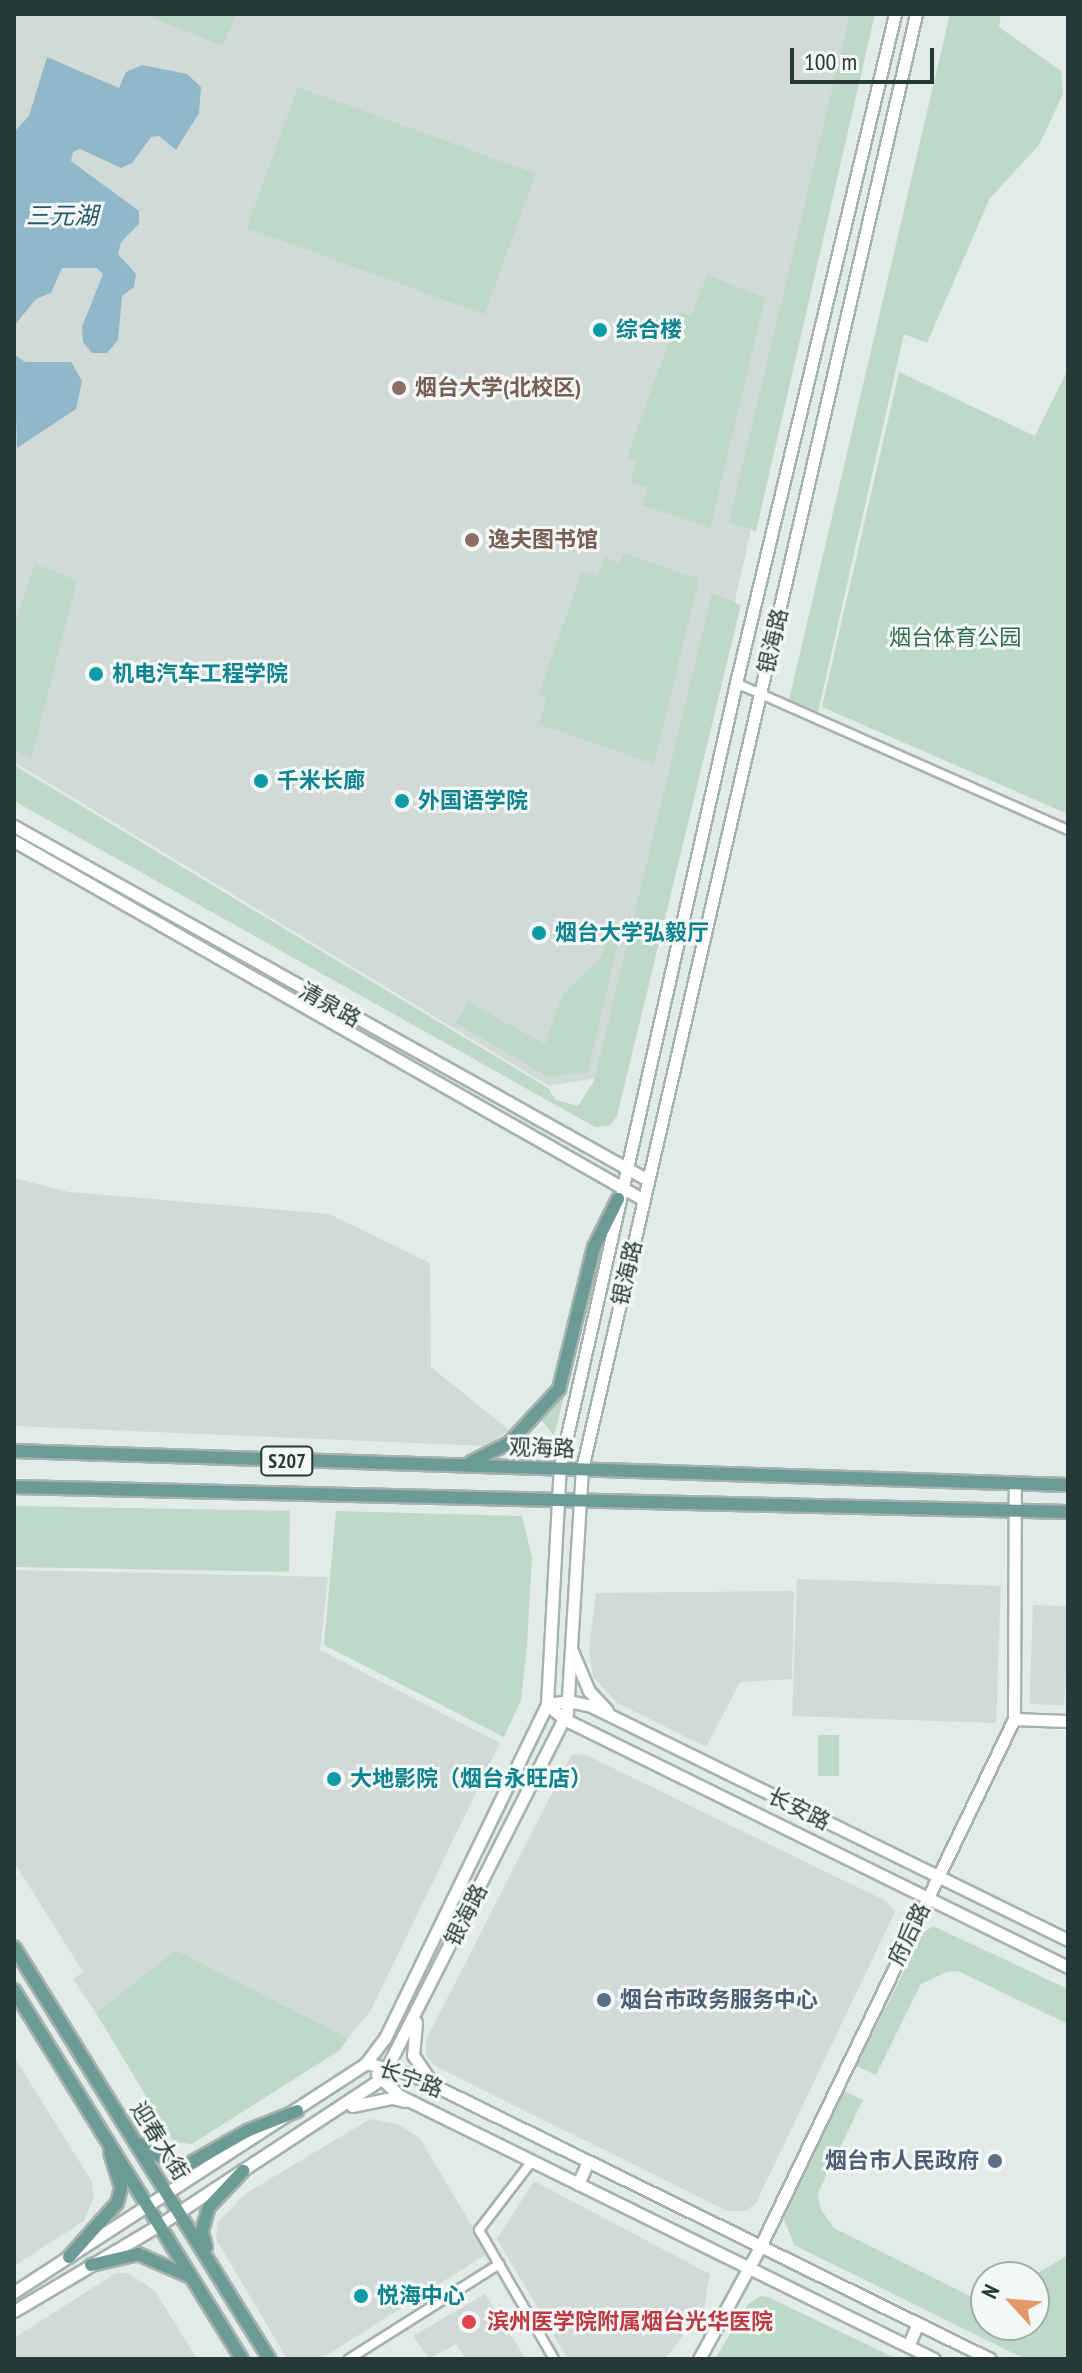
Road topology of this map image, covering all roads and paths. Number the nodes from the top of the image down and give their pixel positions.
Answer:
1 (895, 14) edge
2 (916, 14) edge
3 (736, 683) junction
4 (761, 693) junction
5 (14, 826) edge
6 (1068, 830) edge
7 (14, 841) edge
8 (626, 1169) junction
9 (648, 1180) junction
10 (620, 1193) junction
11 (644, 1200) junction
12 (14, 1451) edge
13 (452, 1466) junction
14 (560, 1467) junction
15 (582, 1469) junction
16 (1015, 1484) junction
17 (1068, 1485) edge
18 (14, 1487) edge
19 (555, 1498) junction
20 (576, 1498) junction
21 (1015, 1510) junction
22 (1068, 1512) edge
23 (570, 1646) junction
24 (568, 1701) junction
25 (547, 1704) junction
26 (564, 1719) junction
27 (617, 1719) junction
28 (1014, 1719) junction
29 (1068, 1721) edge
30 (633, 1727) junction
31 (623, 1748) junction
32 (937, 1876) junction
33 (926, 1898) junction
34 (1068, 1940) edge
35 (14, 1947) edge
36 (1068, 1967) edge
37 (14, 1990) edge
38 (418, 2010) junction
39 (366, 2063) junction
40 (389, 2068) junction
41 (381, 2079) junction
42 (435, 2085) junction
43 (455, 2096) junction
44 (414, 2103) junction
45 (297, 2111) junction
46 (336, 2112) junction
47 (446, 2118) junction
48 (105, 2135) junction
49 (137, 2142) junction
50 (532, 2161) junction
51 (588, 2162) junction
52 (243, 2171) junction
53 (578, 2184) junction
54 (169, 2194) junction
55 (150, 2207) junction
56 (179, 2211) junction
57 (159, 2225) junction
58 (760, 2247) junction
59 (69, 2257) junction
60 (210, 2262) junction
61 (499, 2264) junction
62 (91, 2265) junction
63 (749, 2267) junction
64 (193, 2279) junction
65 (14, 2292) edge
66 (14, 2311) edge
67 (918, 2324) junction
68 (908, 2346) junction
69 (242, 2359) edge
70 (269, 2359) edge
71 (349, 2359) edge
72 (554, 2359) edge
73 (699, 2359) edge
74 (934, 2359) edge
75 (990, 2359) edge

1 - 3 main road, 银海路
2 - 4 main road, 银海路
3 - 4 street
3 - 8 main road, 银海路
4 - 6 street
4 - 9 main road, 银海路
5 - 8 main road, 清泉路
7 - 10 main road, 清泉路
8 - 9 main road, 清泉路
8 - 10 main road, 银海路
9 - 11 main road, 银海路
10 - 11 main road, 清泉路
10 - 13 main road
10 - 14 main road, 银海路
11 - 15 main road, 银海路
12 - 13 main road, 观海路 / S207
13 - 14 main road, 观海路 / S207
14 - 15 main road, 观海路 / S207
14 - 19 main road, 银海路
15 - 16 main road, 观海路 / S207
15 - 20 main road, 银海路
16 - 17 main road, 观海路 / S207
16 - 21 main road, 府后路
18 - 19 main road, S207
19 - 20 main road, S207
19 - 25 main road, 银海路
20 - 21 main road, S207
20 - 23 main road, 银海路
21 - 22 main road, S207
21 - 28 main road, 府后路
23 - 24 main road, 银海路
23 - 27 main road
24 - 25 main road, 长安路
24 - 26 main road, 银海路
24 - 27 main road, 长安路
25 - 26 main road
25 - 39 main road, 银海路
26 - 31 main road
26 - 38 main road, 银海路
27 - 30 main road, 长安路
28 - 29 main road
28 - 32 main road, 府后路
30 - 31 main road
30 - 32 main road, 长安路
31 - 33 main road
32 - 33 main road, 府后路
32 - 34 main road, 长安路
33 - 36 main road
33 - 58 main road, 府后路
35 - 49 main road, 迎春大街
37 - 48 main road, 迎春大街
38 - 40 main road, 银海路
38 - 42 main road
39 - 40 main road, 长宁路
39 - 41 main road, 长宁路
39 - 45 main road, 银海路
40 - 41 main road, 银海路
40 - 42 main road, 长宁路
41 - 44 main road, 长宁路
41 - 46 main road, 银海路
42 - 43 main road, 长宁路
43 - 47 main road
43 - 51 main road, 长宁路
44 - 46 main road
44 - 47 main road, 长宁路
45 - 49 main road
45 - 54 main road, 银海路
46 - 52 main road, 银海路
47 - 50 main road, 长宁路
48 - 55 main road, 迎春大街
48 - 59 main road
49 - 54 main road, 迎春大街
50 - 53 main road, 长宁路
50 - 61 street
51 - 53 main road
51 - 58 main road, 长宁路
52 - 56 main road, 银海路
52 - 60 main road
53 - 63 main road, 长宁路
54 - 55 main road, 银海路
54 - 56 main road, 迎春大街
55 - 57 main road, 迎春大街
55 - 59 main road, 银海路
56 - 57 main road, 银海路
56 - 60 main road, 迎春大街
57 - 62 main road, 银海路
57 - 64 main road, 迎春大街
58 - 63 main road, 府后路
58 - 67 main road, 长宁路
59 - 65 main road, 银海路
60 - 70 main road, 迎春大街
61 - 71 street
61 - 72 street
62 - 64 main road
62 - 66 main road, 银海路
63 - 68 main road, 长宁路
63 - 73 main road, 府后路
64 - 69 main road, 迎春大街
67 - 68 main road
67 - 75 main road, 长宁路
68 - 74 main road, 长宁路

